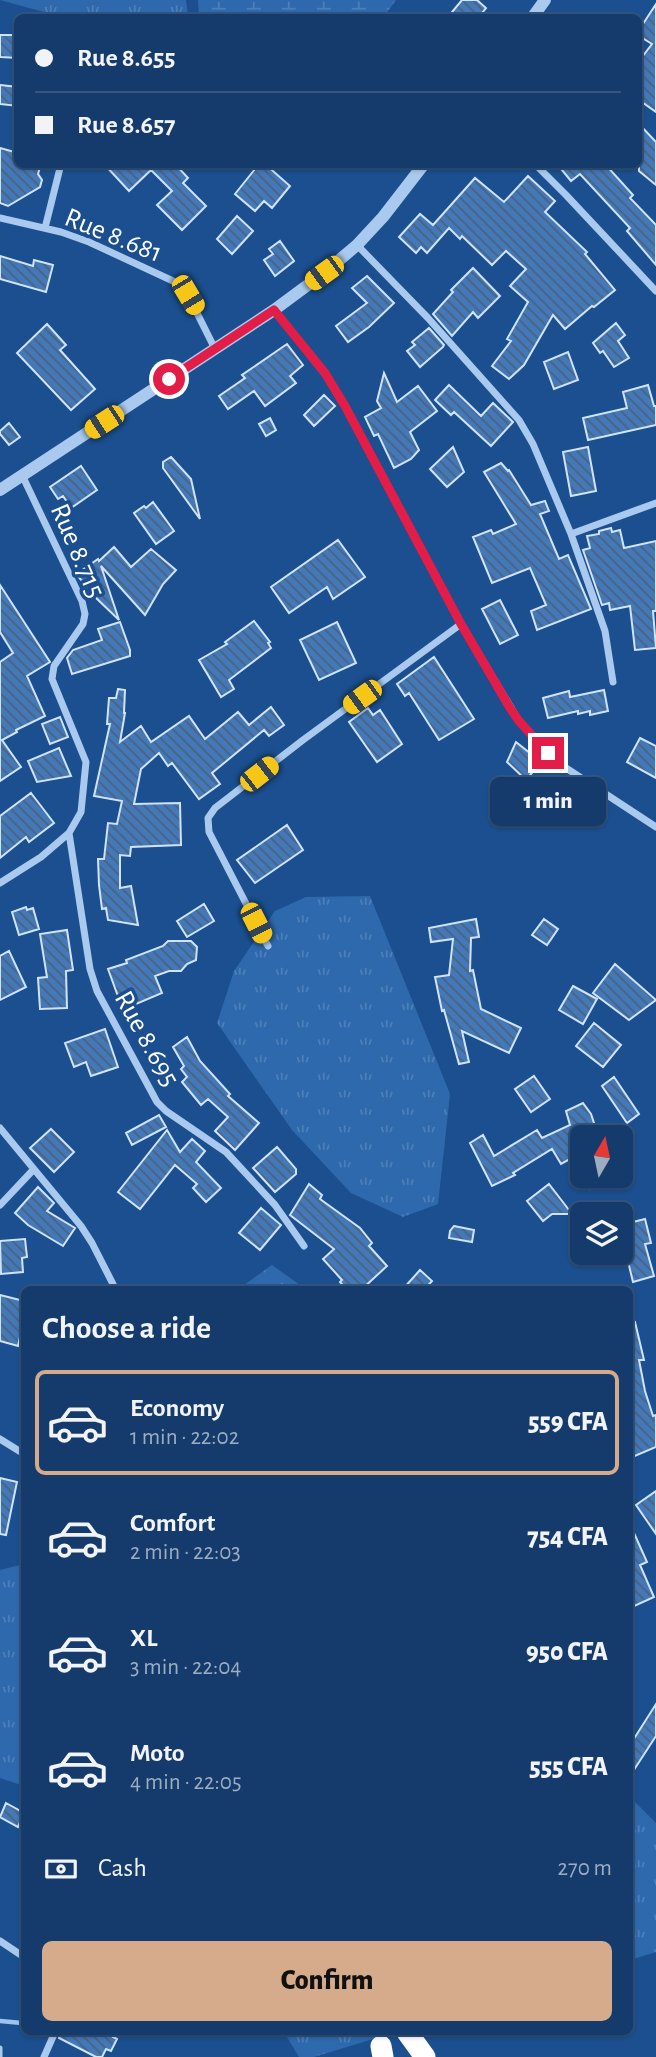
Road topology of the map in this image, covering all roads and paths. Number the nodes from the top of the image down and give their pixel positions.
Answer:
1 (60, 168) edge
2 (421, 168) edge
3 (539, 168) edge
4 (0, 218) edge
5 (45, 228) junction
6 (357, 245) junction
7 (656, 291) edge
8 (274, 310) junction
9 (215, 349) junction
10 (22, 475) junction
11 (0, 490) edge
12 (656, 503) edge
13 (571, 534) junction
14 (461, 624) junction
15 (613, 682) dead end
16 (656, 827) edge
17 (69, 833) junction
18 (0, 883) edge
19 (268, 946) dead end
20 (0, 1128) edge
21 (34, 1169) junction
22 (0, 1205) edge
23 (304, 1246) dead end
24 (114, 1286) edge
25 (0, 1439) edge
26 (21, 1452) edge
27 (0, 1941) edge
28 (21, 1955) edge
29 (54, 2035) edge
30 (406, 2035) edge
31 (407, 2035) edge
32 (0, 2048) edge
33 (0, 2057) edge
34 (44, 2057) edge
35 (413, 2057) edge
36 (425, 2057) edge

1 - 5 street
2 - 6 street
3 - 7 street
4 - 5 street, Rue 8.681
5 - 9 street, Rue 8.681
6 - 8 street
6 - 13 street
8 - 9 street
8 - 14 street
9 - 10 street
10 - 11 street
10 - 17 street, Rue 8.715
12 - 13 street
13 - 15 street
14 - 16 street
14 - 19 street
17 - 18 street, Rue 8.715
17 - 23 street, Rue 8.695
20 - 21 street
21 - 22 street
21 - 24 street
25 - 26 street
27 - 28 street
29 - 34 street
30 - 35 highway
31 - 36 highway
32 - 33 lane

